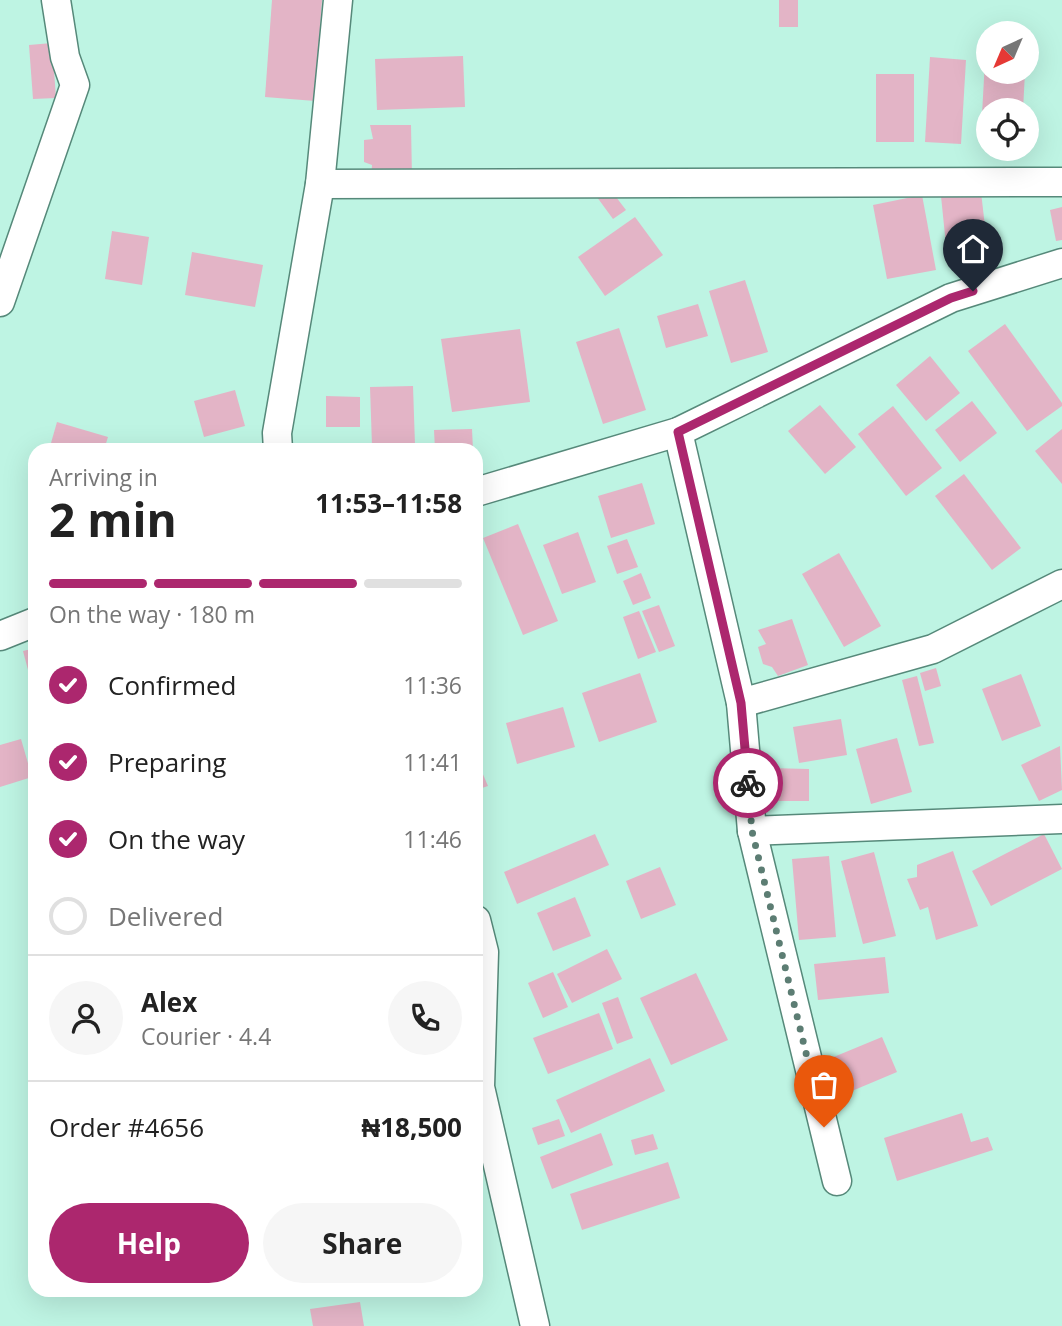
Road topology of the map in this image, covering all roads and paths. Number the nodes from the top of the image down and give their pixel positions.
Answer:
1 (56, 0) edge
2 (338, 0) edge
3 (1062, 182) edge
4 (320, 184) junction
5 (1062, 263) edge
6 (0, 302) edge
7 (678, 432) junction
8 (278, 443) edge
9 (483, 490) edge
10 (1062, 584) edge
11 (28, 625) edge
12 (0, 636) edge
13 (741, 703) junction
14 (1062, 819) edge
15 (752, 831) junction
16 (483, 948) edge
17 (483, 986) edge
18 (483, 1100) edge
19 (837, 1181) dead end
20 (535, 1326) edge

1 - 6 street
2 - 4 street
3 - 4 street
4 - 8 street
5 - 7 street
7 - 9 street
7 - 13 street
10 - 13 street
11 - 12 street
13 - 15 street
14 - 15 street
15 - 19 street
16 - 17 street
18 - 20 street

